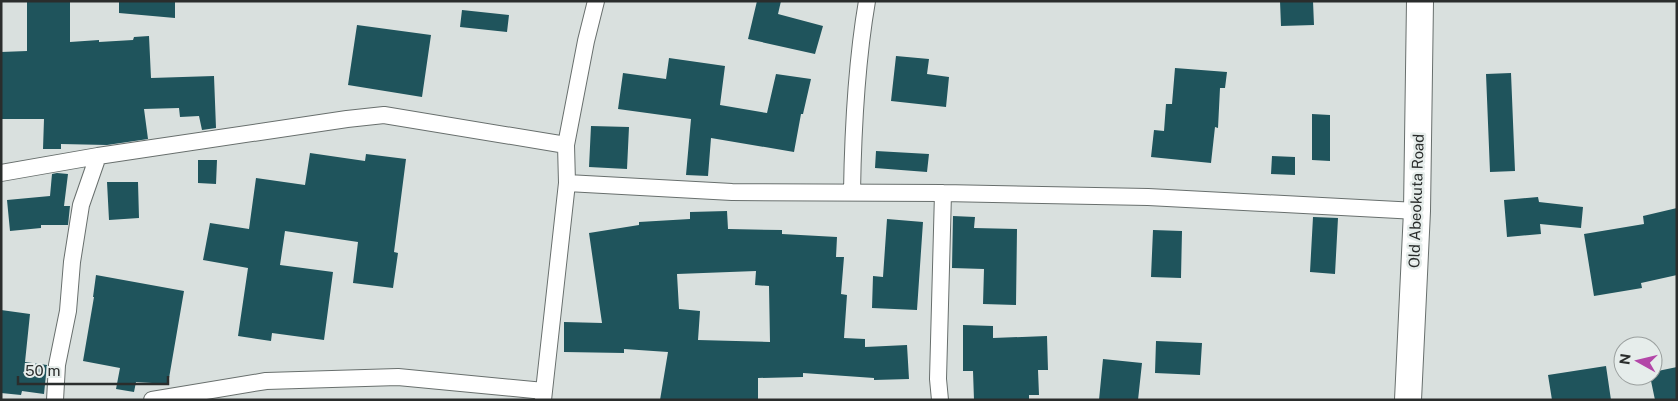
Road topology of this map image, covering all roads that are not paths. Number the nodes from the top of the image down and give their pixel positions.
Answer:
1 (596, 1) edge
2 (867, 1) edge
3 (1420, 1) edge
4 (566, 145) junction
5 (98, 156) junction
6 (1, 173) edge
7 (567, 183) junction
8 (852, 192) junction
9 (943, 193) junction
10 (1417, 211) junction
11 (544, 395) edge
12 (158, 399) edge
13 (55, 400) edge
14 (940, 400) edge
15 (1408, 400) edge

1 - 4 street
2 - 8 street
3 - 10 highway, Old Abeokuta Road
4 - 5 street
4 - 7 street
5 - 6 street
5 - 13 street
7 - 8 street
7 - 11 street
8 - 9 street
9 - 10 street
9 - 14 street
10 - 15 highway, Old Abeokuta Road
11 - 12 street

